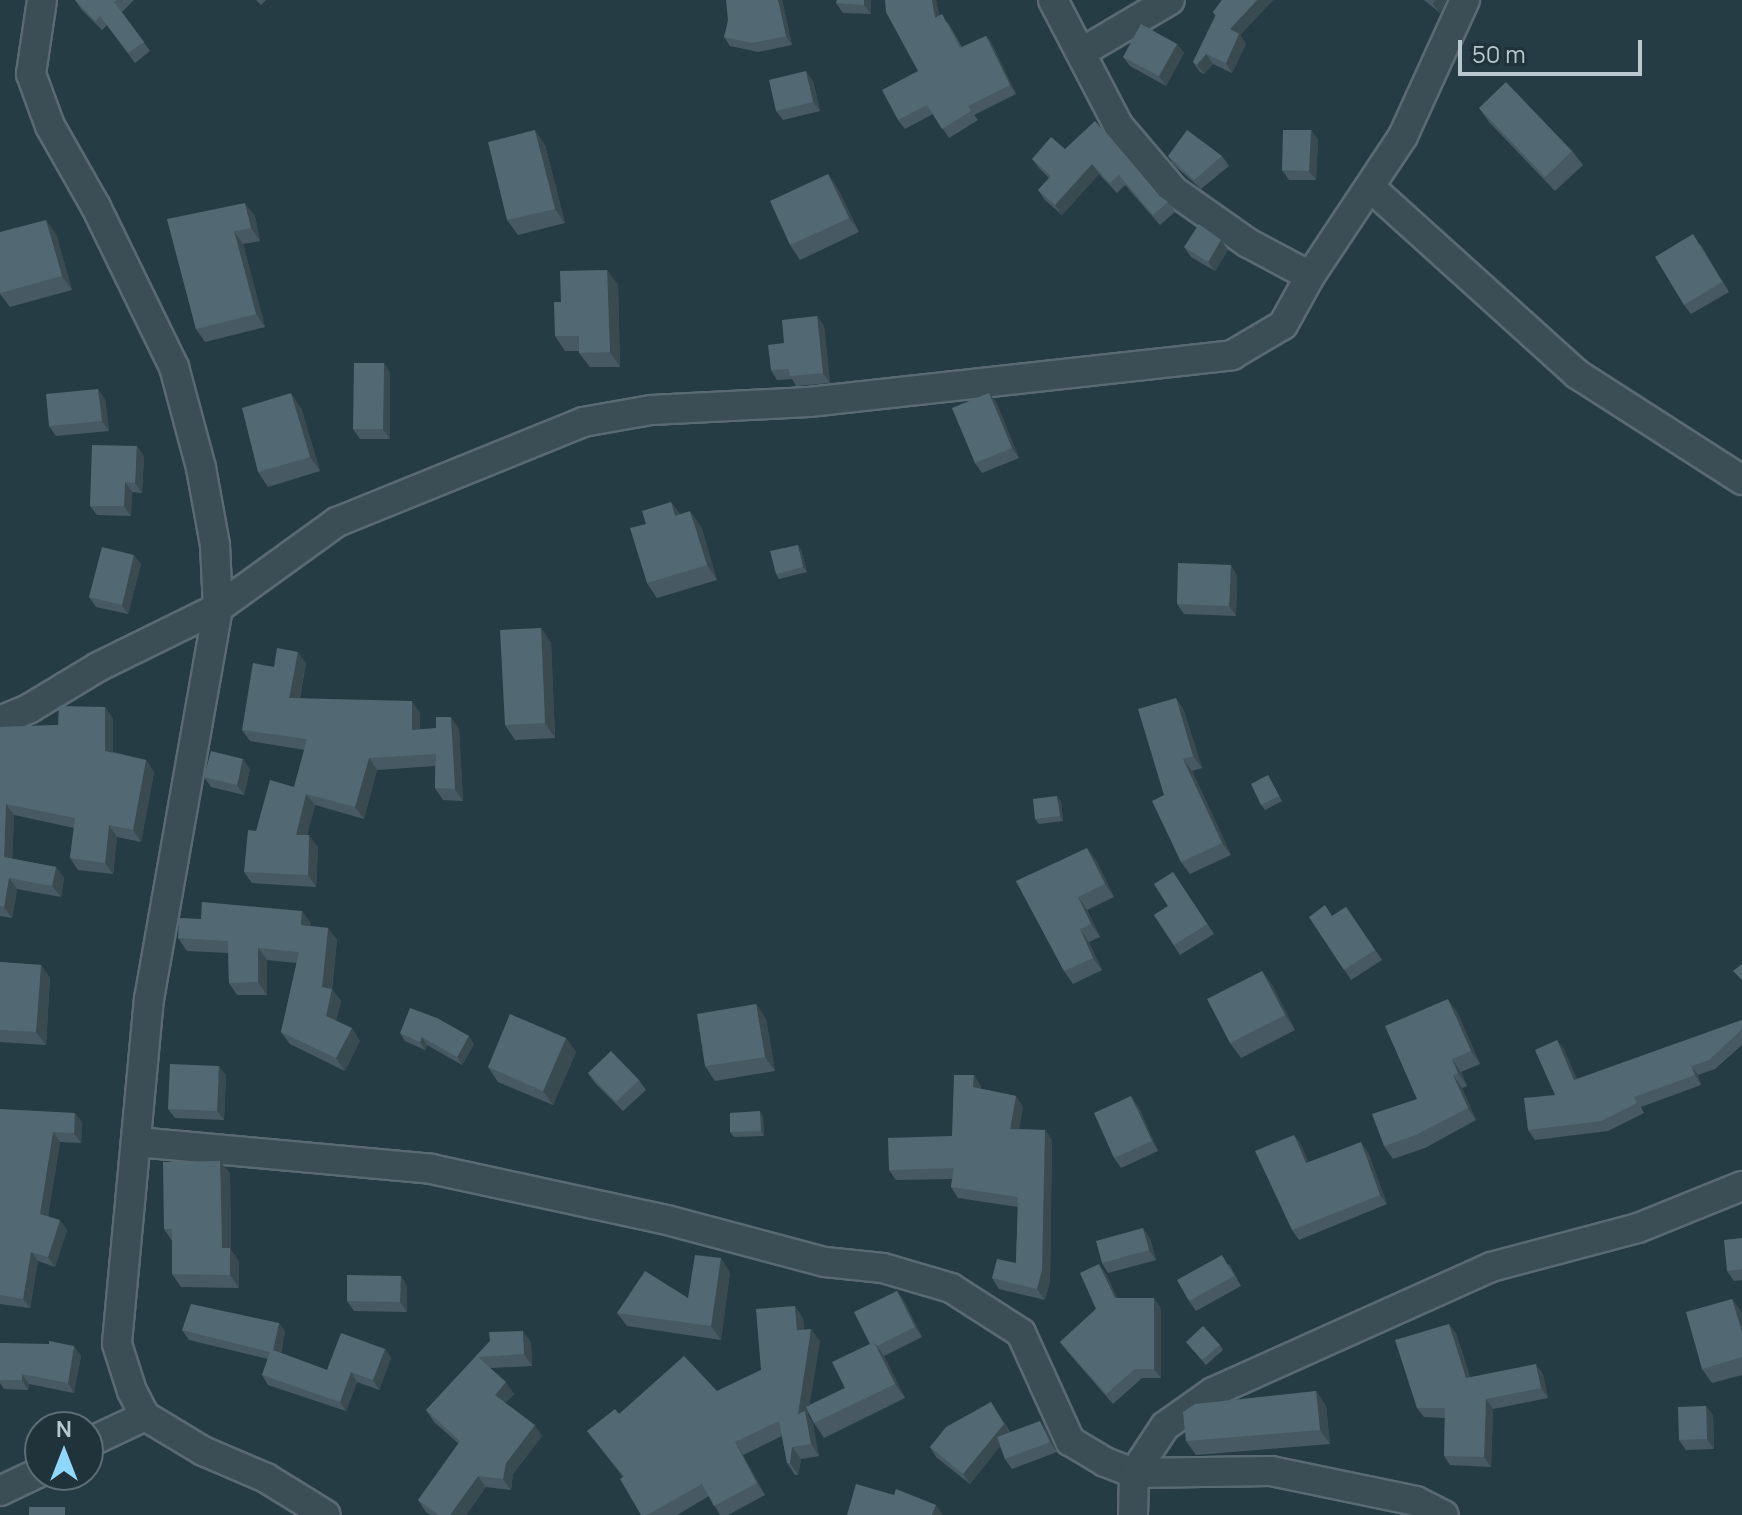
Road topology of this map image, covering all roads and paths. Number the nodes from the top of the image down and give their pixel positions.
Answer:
1 (42, 0) edge
2 (1053, 0) edge
3 (1170, 0) edge
4 (1465, 0) edge
5 (1082, 52) junction
6 (1370, 187) junction
7 (1310, 276) junction
8 (1742, 480) edge
9 (218, 608) junction
10 (0, 721) edge
11 (137, 1142) junction
12 (1742, 1186) edge
13 (145, 1416) junction
14 (104, 1435) edge
15 (1134, 1473) junction
16 (24, 1480) edge
17 (0, 1491) edge
18 (326, 1515) edge
19 (1133, 1515) edge
20 (1444, 1515) edge

1 - 9 street
2 - 5 street
3 - 5 street
4 - 6 street
5 - 7 street
6 - 7 street
6 - 8 street
7 - 9 street
9 - 10 street
9 - 11 street
11 - 13 street
11 - 15 street
12 - 15 street
13 - 14 street
13 - 18 street
15 - 19 street
15 - 20 street
16 - 17 street

